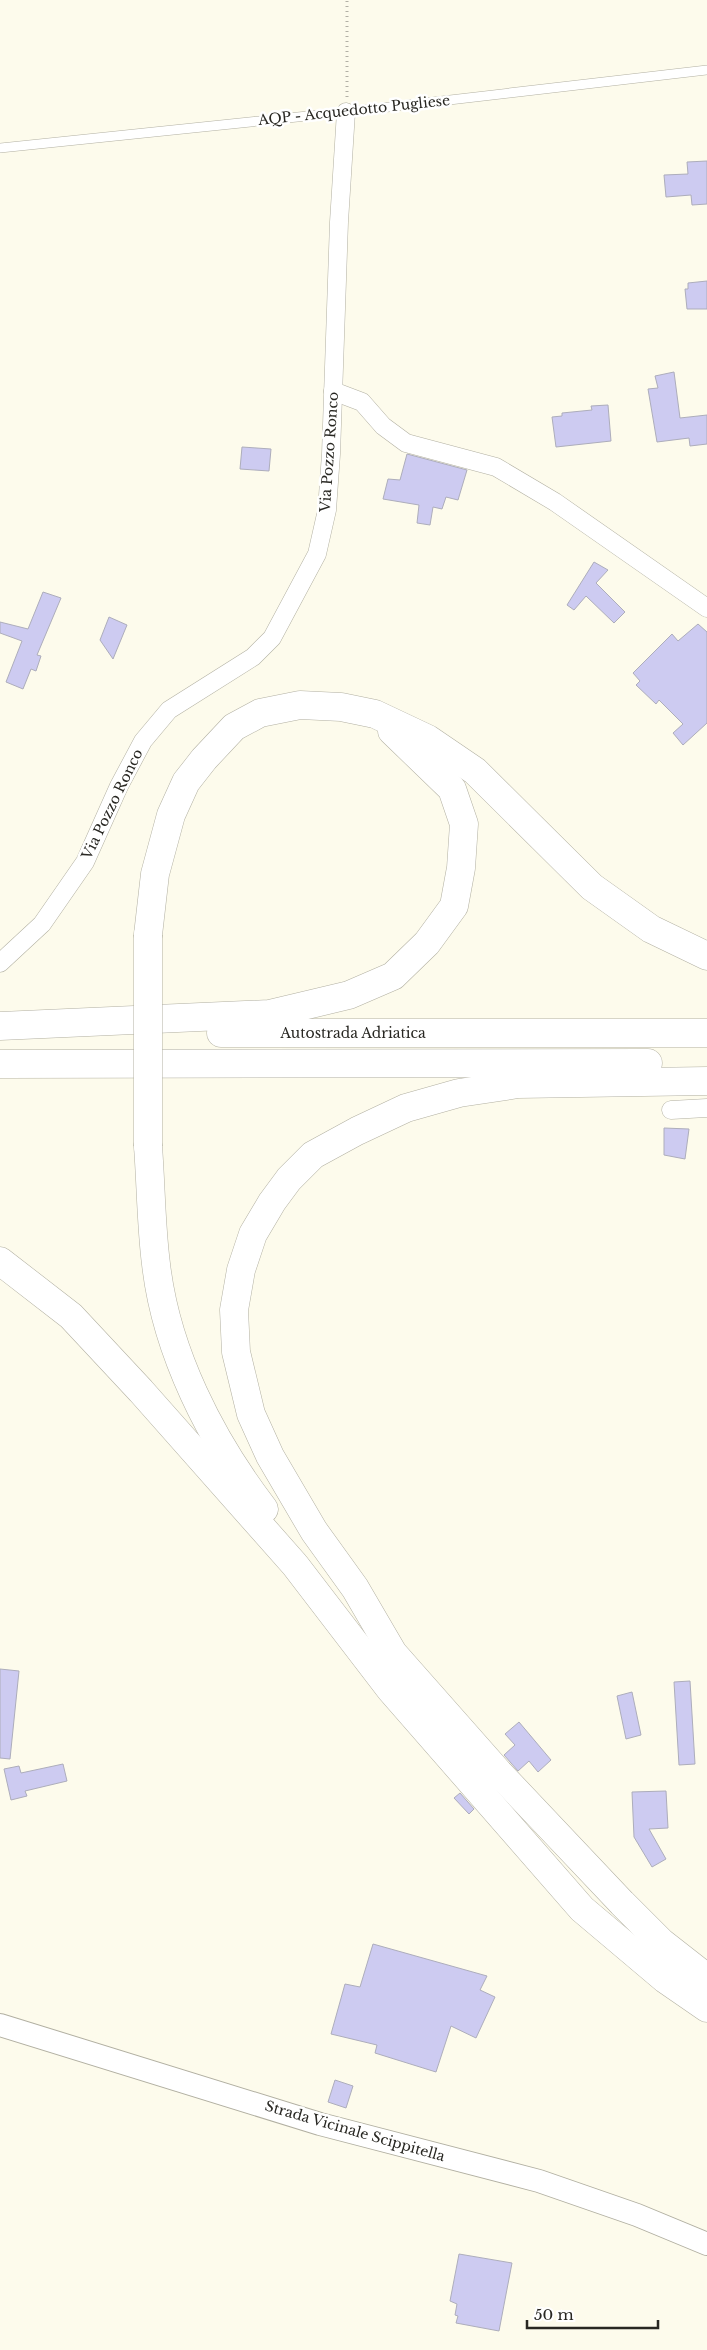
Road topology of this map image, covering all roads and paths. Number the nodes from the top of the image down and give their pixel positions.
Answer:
1 (347, 0) edge
2 (707, 70) edge
3 (346, 112) junction
4 (0, 148) edge
5 (333, 391) junction
6 (707, 608) edge
7 (375, 714) junction
8 (707, 956) edge
9 (0, 963) edge
10 (0, 1026) edge
11 (0, 1032) edge
12 (707, 1033) edge
13 (707, 1063) edge
14 (0, 1064) edge
15 (707, 1081) edge
16 (707, 1108) edge
17 (671, 1110) dead end
18 (0, 1261) edge
19 (303, 1561) junction
20 (392, 1653) junction
21 (390, 1689) junction
22 (707, 1978) edge
23 (707, 2008) edge
24 (0, 2025) edge
25 (707, 2244) edge

1 - 3 path
2 - 3 lane, AQP - Acquedotto Pugliese
3 - 4 lane, AQP - Acquedotto Pugliese
3 - 5 street, Via Pozzo Ronco
5 - 6 street
5 - 9 street, Via Pozzo Ronco
7 - 8 highway
7 - 10 highway
7 - 19 highway, bridge
11 - 12 highway, Autostrada Adriatica
13 - 14 highway
15 - 20 highway
16 - 17 street
18 - 21 highway
19 - 20 highway
19 - 21 highway
20 - 22 highway
21 - 23 highway
24 - 25 street, Strada Vicinale Scippitella

